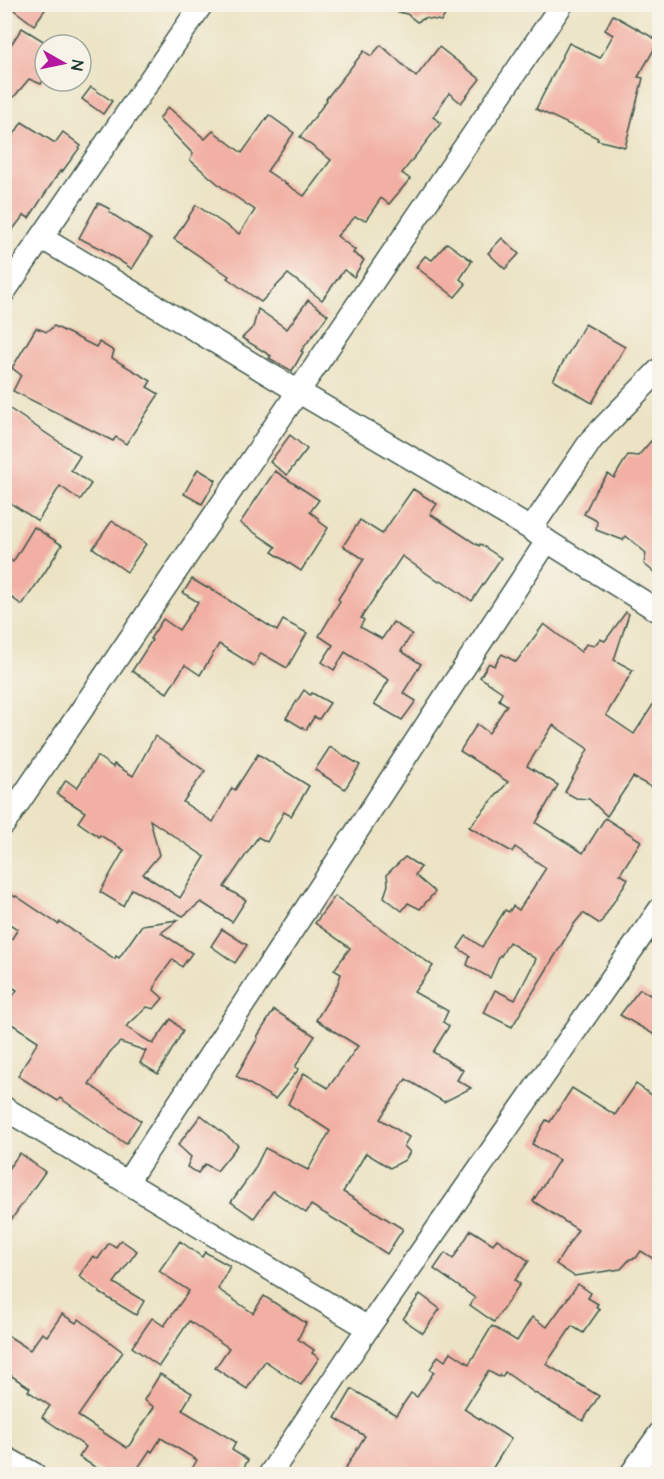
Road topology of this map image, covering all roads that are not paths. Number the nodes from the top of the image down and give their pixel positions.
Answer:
1 (202, 4) edge
2 (562, 4) edge
3 (42, 238) junction
4 (4, 292) edge
5 (660, 369) edge
6 (299, 392) junction
7 (539, 535) junction
8 (660, 612) edge
9 (4, 824) edge
10 (660, 909) edge
11 (4, 1108) edge
12 (127, 1182) junction
13 (368, 1328) junction
14 (660, 1433) edge
15 (4, 1457) edge
16 (34, 1474) edge
17 (270, 1474) edge
18 (631, 1474) edge

1 - 3 street
2 - 6 street
3 - 4 street
3 - 6 street
5 - 7 street
6 - 7 street
6 - 9 street
7 - 8 street
7 - 12 street
10 - 13 street
11 - 12 street
12 - 13 street
13 - 17 street
14 - 18 street
15 - 16 street

